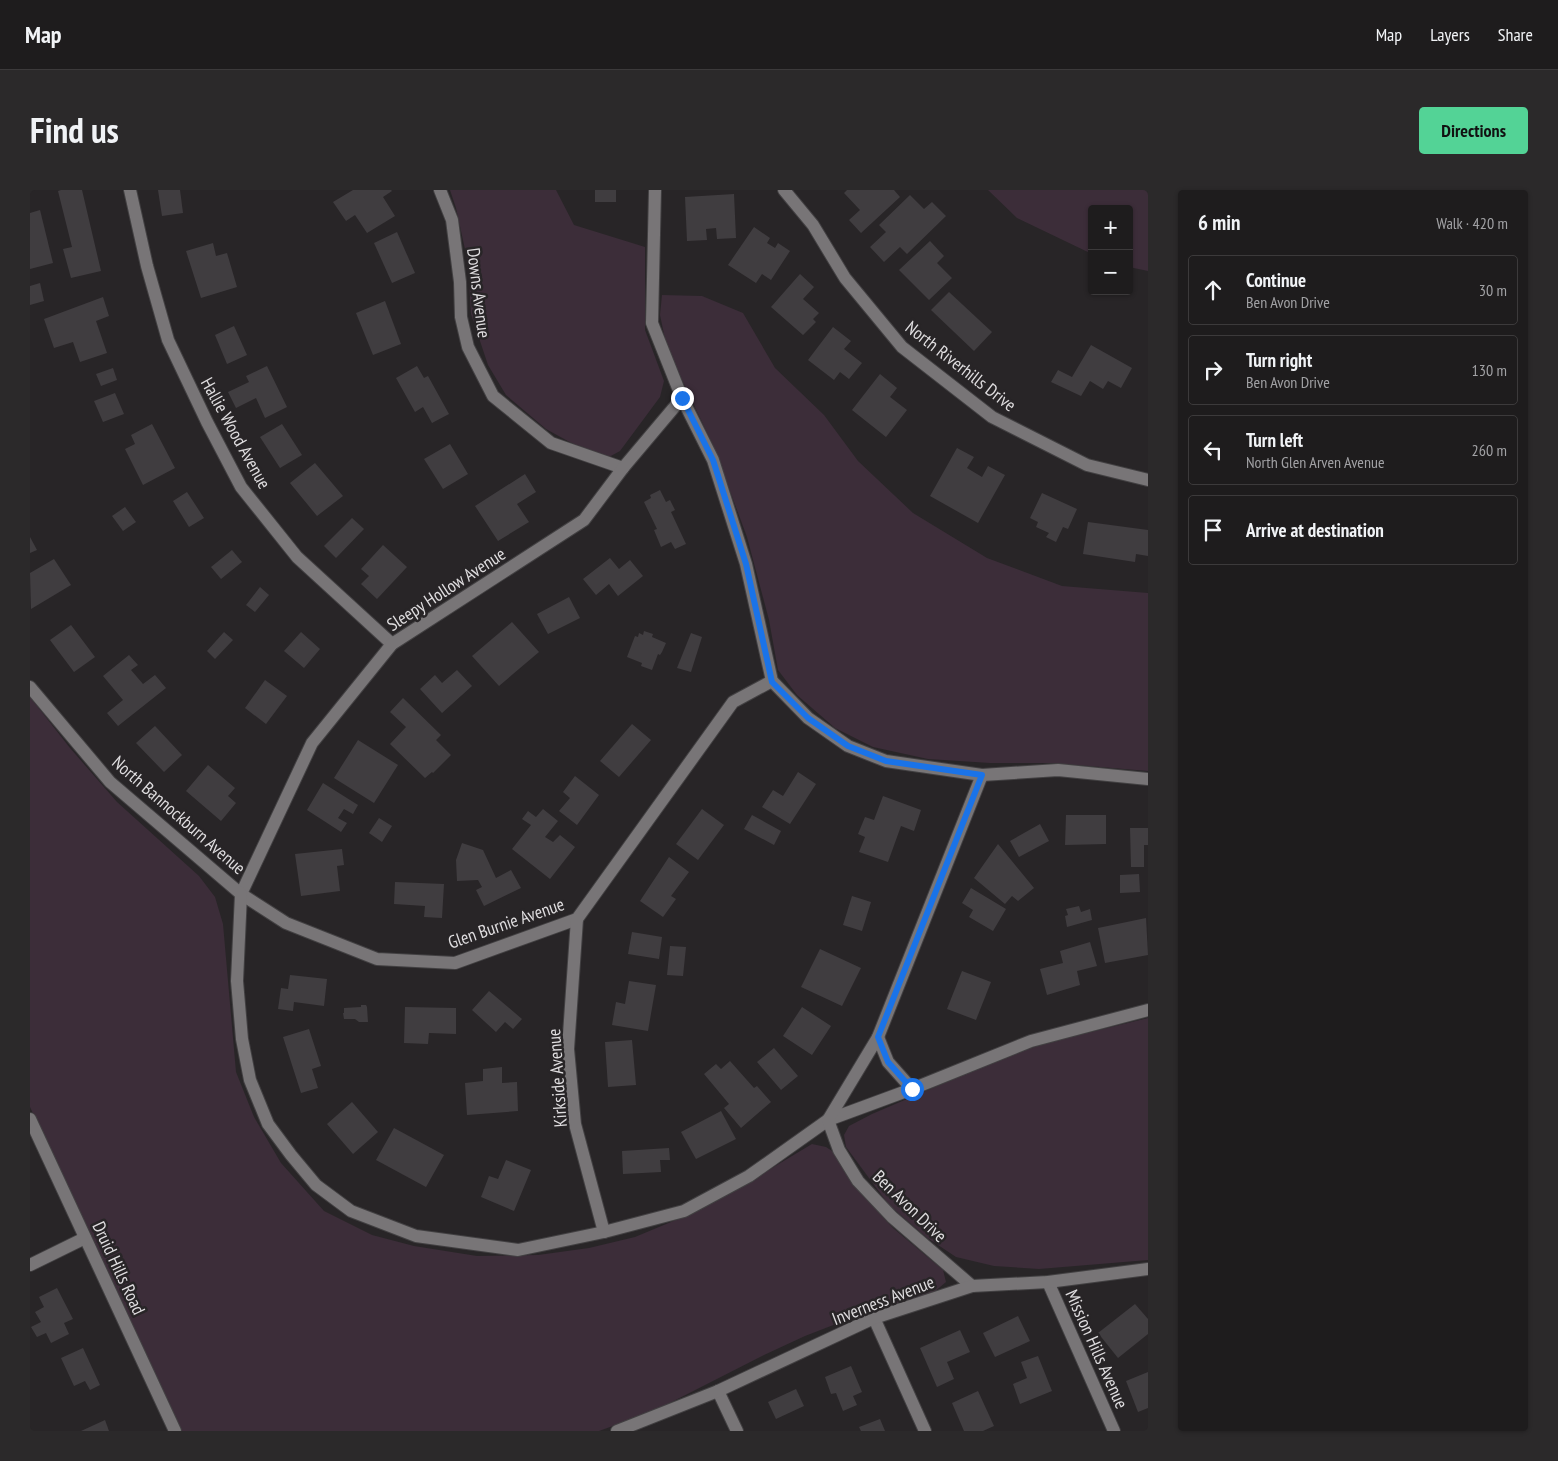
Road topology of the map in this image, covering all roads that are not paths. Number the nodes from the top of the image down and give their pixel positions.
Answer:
1 (130, 190) edge
2 (440, 190) edge
3 (655, 190) edge
4 (784, 190) edge
5 (682, 398) junction
6 (623, 468) junction
7 (1148, 480) edge
8 (392, 644) junction
9 (772, 682) junction
10 (30, 686) edge
11 (982, 775) junction
12 (1148, 779) edge
13 (241, 894) junction
14 (577, 919) junction
15 (1148, 1010) edge
16 (878, 1037) junction
17 (912, 1089) junction
18 (30, 1119) edge
19 (828, 1120) junction
20 (604, 1232) junction
21 (85, 1238) junction
22 (30, 1265) edge
23 (1148, 1269) edge
24 (1048, 1282) junction
25 (972, 1286) junction
26 (874, 1318) junction
27 (718, 1391) junction
28 (175, 1431) edge
29 (617, 1431) edge
30 (737, 1431) edge
31 (925, 1431) edge
32 (1114, 1431) edge

1 - 8 street, Hallie Wood Avenue
2 - 6 street, Downs Avenue
3 - 5 street
4 - 7 street, North Riverhills Drive
5 - 6 street, Sleepy Hollow Avenue
5 - 9 street
6 - 8 street, Sleepy Hollow Avenue
8 - 13 street, Sleepy Hollow Avenue
9 - 11 street
9 - 14 street, Glen Burnie Avenue
10 - 13 street, North Bannockburn Avenue
11 - 12 street
11 - 16 street
13 - 14 street, Glen Burnie Avenue
13 - 20 street, North Bannockburn Avenue
14 - 20 street, Kirkside Avenue
15 - 17 street, North Bannockburn Avenue
16 - 17 street
16 - 19 street
17 - 19 street, North Bannockburn Avenue
18 - 21 street, Druid Hills Road
19 - 20 street, North Bannockburn Avenue
19 - 25 street, Ben Avon Drive
21 - 22 street
21 - 28 street, Druid Hills Road
23 - 24 street, Inverness Avenue
24 - 25 street, Inverness Avenue
24 - 32 street, Mission Hills Avenue
25 - 26 street, Inverness Avenue
26 - 27 street, Inverness Avenue
26 - 31 street
27 - 29 street, Inverness Avenue
27 - 30 street

